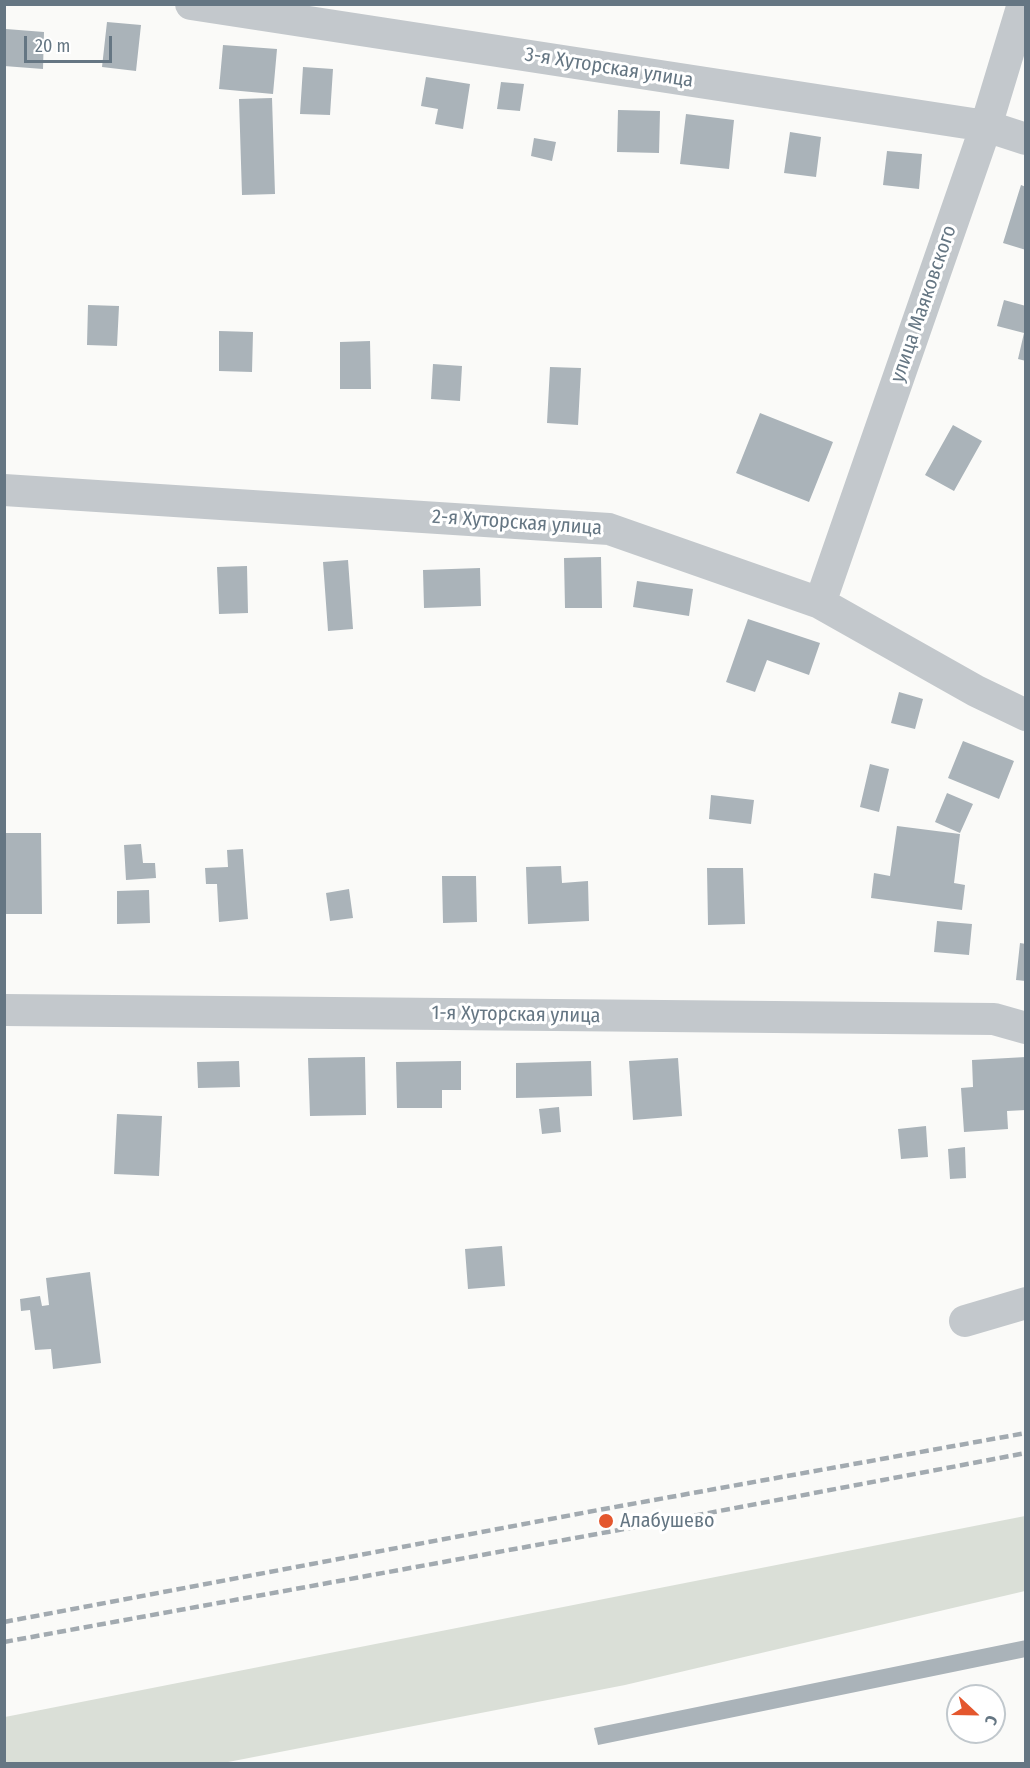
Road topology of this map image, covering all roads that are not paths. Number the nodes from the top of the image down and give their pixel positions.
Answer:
1 (191, 4) edge
2 (1023, 4) edge
3 (986, 126) junction
4 (1026, 140) edge
5 (4, 490) edge
6 (820, 603) junction
7 (1026, 715) edge
8 (4, 1010) edge
9 (1026, 1028) edge
10 (1026, 1303) edge
11 (965, 1321) dead end

1 - 3 street, 3-я Хуторская улица
2 - 3 street, улица Маяковского
3 - 4 street, 3-я Хуторская улица
3 - 6 street, улица Маяковского
5 - 6 street, 2-я Хуторская улица
6 - 7 street, 2-я Хуторская улица
8 - 9 street, 1-я Хуторская улица
10 - 11 street

